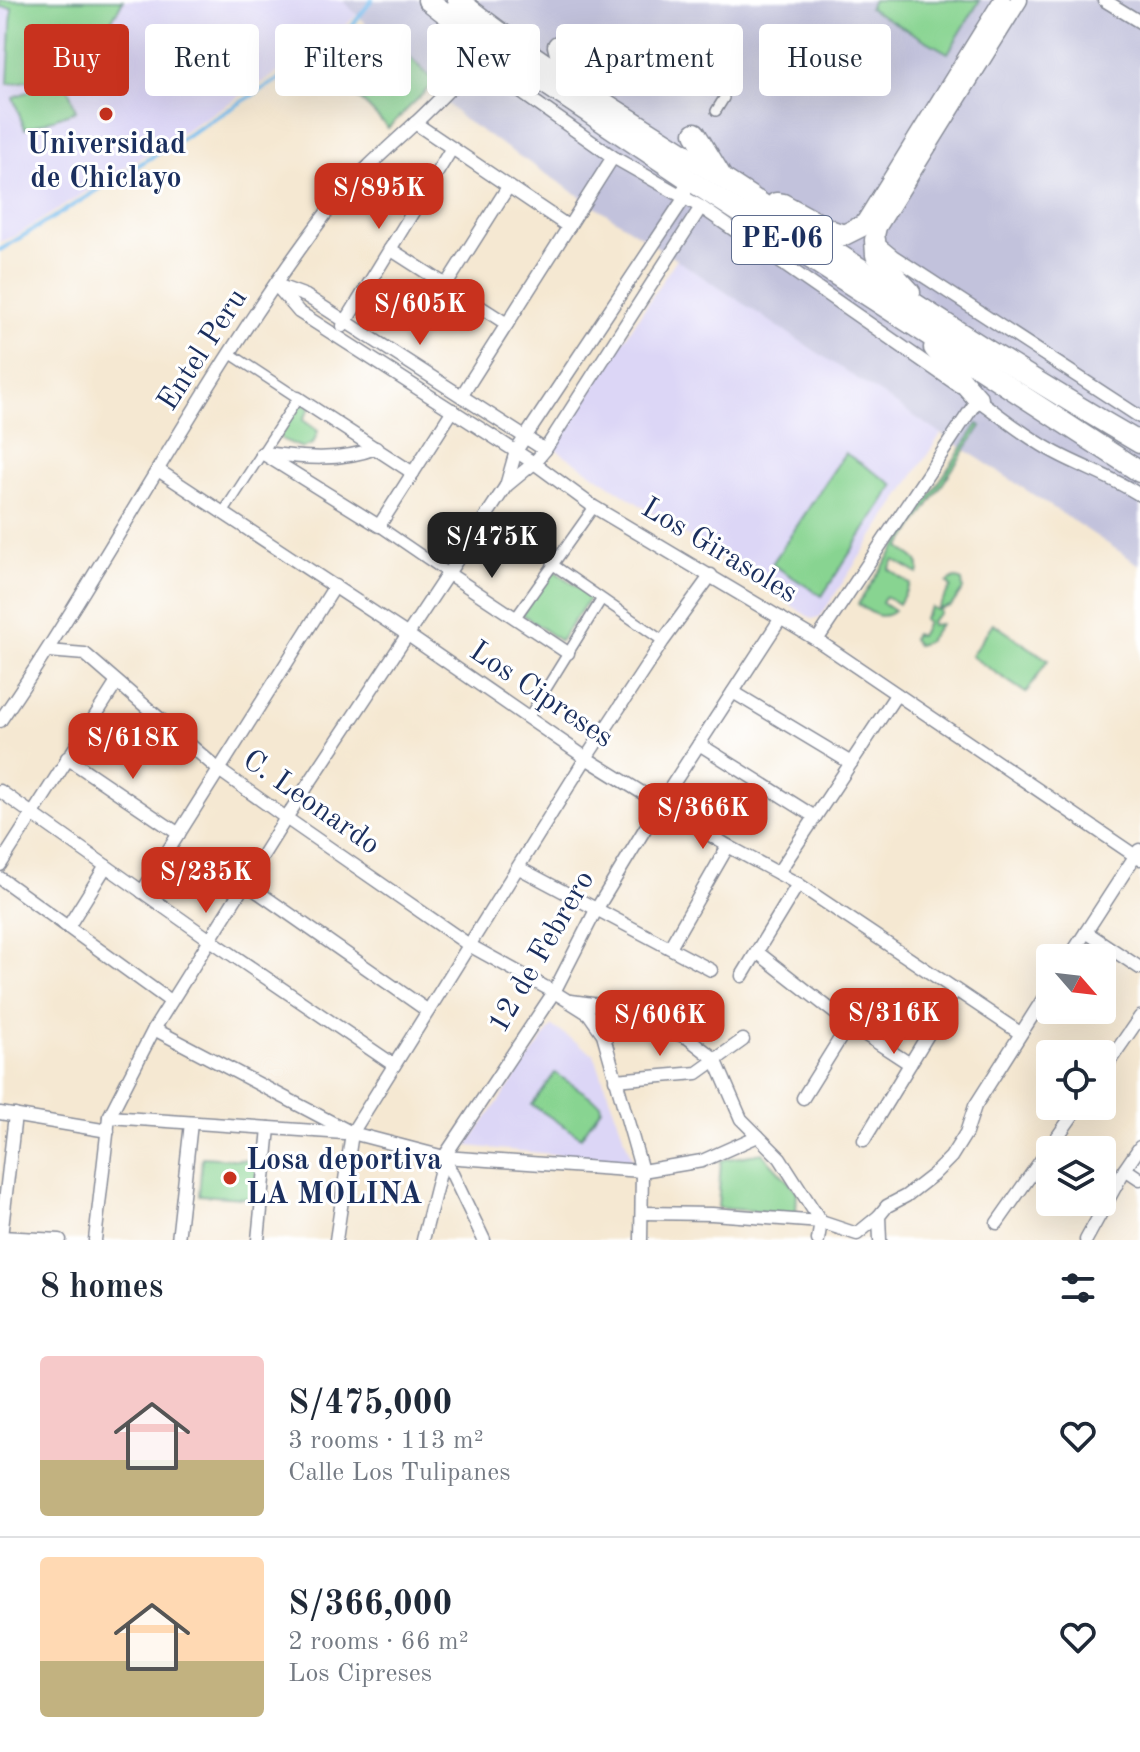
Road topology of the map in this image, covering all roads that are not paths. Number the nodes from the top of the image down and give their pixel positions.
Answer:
1 (428, 0) edge
2 (458, 0) edge
3 (1002, 0) edge
4 (1019, 0) edge
5 (1104, 0) edge
6 (1137, 16) edge
7 (454, 24) edge
8 (556, 69) edge
9 (540, 88) edge
10 (442, 96) edge
11 (526, 96) edge
12 (596, 96) edge
13 (724, 98) dead end
14 (716, 111) dead end
15 (415, 123) junction
16 (695, 133) dead end
17 (452, 148) junction
18 (613, 157) junction
19 (711, 158) junction
20 (723, 179) junction
21 (508, 187) junction
22 (685, 187) junction
23 (755, 200) junction
24 (783, 204) junction
25 (701, 207) junction
26 (569, 227) junction
27 (868, 233) junction
28 (745, 239) junction
29 (390, 249) junction
30 (276, 285) junction
31 (446, 285) junction
32 (868, 297) junction
33 (922, 308) junction
34 (898, 316) junction
35 (346, 321) junction
36 (507, 324) junction
37 (337, 335) junction
38 (231, 354) junction
39 (462, 395) junction
40 (298, 398) junction
41 (978, 399) junction
42 (453, 410) junction
43 (1140, 417) edge
44 (526, 438) junction
45 (1140, 443) edge
46 (376, 448) junction
47 (545, 450) junction
48 (516, 451) junction
49 (262, 453) junction
50 (534, 463) junction
51 (158, 470) junction
52 (1140, 472) edge
53 (413, 473) junction
54 (506, 486) junction
55 (1140, 495) edge
56 (594, 507) junction
57 (223, 513) junction
58 (379, 526) junction
59 (552, 564) junction
60 (449, 574) junction
61 (711, 575) junction
62 (335, 586) junction
63 (601, 600) junction
64 (516, 617) junction
65 (781, 618) junction
66 (408, 635) junction
67 (817, 640) junction
68 (663, 641) junction
69 (48, 651) junction
70 (568, 653) junction
71 (117, 682) junction
72 (733, 692) junction
73 (896, 695) junction
74 (528, 718) junction
75 (0, 721) edge
76 (699, 744) junction
77 (67, 758) junction
78 (586, 758) junction
79 (851, 763) junction
80 (219, 770) junction
81 (0, 791) edge
82 (660, 804) junction
83 (32, 814) junction
84 (815, 817) junction
85 (286, 818) junction
86 (179, 834) junction
87 (728, 846) junction
88 (1138, 855) edge
89 (0, 865) edge
90 (106, 866) junction
91 (519, 868) junction
92 (778, 873) junction
93 (0, 878) edge
94 (245, 883) junction
95 (798, 884) junction
96 (142, 892) junction
97 (596, 910) junction
98 (68, 927) junction
99 (1086, 932) junction
100 (209, 939) junction
101 (1078, 944) edge
102 (469, 945) junction
103 (670, 947) junction
104 (757, 952) junction
105 (1140, 968) edge
106 (711, 970) dead end
107 (742, 976) dead end
108 (955, 990) junction
109 (554, 992) junction
110 (567, 1000) junction
111 (170, 1001) junction
112 (1036, 1009) edge
113 (428, 1011) junction
114 (1140, 1017) edge
115 (849, 1024) junction
116 (154, 1029) junction
117 (1020, 1033) junction
118 (743, 1040) dead end
119 (1116, 1052) edge
120 (715, 1059) junction
121 (910, 1064) junction
122 (394, 1065) junction
123 (615, 1080) junction
124 (803, 1098) dead end
125 (0, 1113) edge
126 (15, 1115) junction
127 (109, 1117) junction
128 (1069, 1120) edge
129 (191, 1123) junction
130 (269, 1128) junction
131 (108, 1131) junction
132 (352, 1133) junction
133 (758, 1136) junction
134 (864, 1140) dead end
135 (1140, 1147) edge
136 (444, 1157) junction
137 (1125, 1169) junction
138 (642, 1171) junction
139 (1140, 1179) edge
140 (642, 1213) junction
141 (879, 1216) junction
142 (821, 1222) junction
143 (997, 1223) dead end
144 (1092, 1236) edge
145 (7, 1238) edge
146 (60, 1240) edge
147 (95, 1240) edge
148 (178, 1240) edge
149 (258, 1240) edge
150 (336, 1240) edge
151 (423, 1240) edge
152 (484, 1240) edge
153 (641, 1240) edge
154 (818, 1240) edge
155 (880, 1240) edge

1 - 7 main road, PE-06
2 - 8 main road, PE-06
3 - 27 street
4 - 27 street
5 - 6 street
9 - 22 main road, PE-06
10 - 15 street, Entel Peru
11 - 18 street
12 - 20 main road, PE-06
13 - 14 street
15 - 17 street
15 - 30 street, Entel Peru
16 - 19 main road
17 - 21 street
17 - 29 street
18 - 22 street
18 - 26 street
19 - 20 main road
19 - 24 main road
20 - 23 main road, PE-06
21 - 26 street
21 - 31 street
22 - 25 street
22 - 32 main road, PE-06
22 - 44 street
23 - 24 main road
23 - 33 main road, PE-06
24 - 27 main road
25 - 28 street
25 - 47 street
26 - 36 street
27 - 33 main road
27 - 43 street
28 - 32 main road
28 - 41 street
29 - 31 street
29 - 35 street
30 - 35 street
30 - 37 street, Los Girasoles
30 - 38 street, Entel Peru
31 - 36 street
32 - 34 main road, PE-06
33 - 45 main road, PE-06
34 - 41 main road
34 - 52 main road, PE-06
35 - 37 street
35 - 39 street
36 - 39 street
37 - 42 street, Los Girasoles
38 - 40 street
38 - 51 street, Entel Peru
39 - 44 street
40 - 46 street
40 - 49 street
41 - 55 street
41 - 67 street
42 - 48 street, Los Girasoles
42 - 53 street
44 - 47 street
44 - 48 street
46 - 49 street
46 - 53 street
47 - 50 street
48 - 50 street, Los Girasoles
48 - 54 street
49 - 57 street
49 - 58 street
50 - 54 street
50 - 56 street, Los Girasoles
51 - 57 street, Los Cipreses
51 - 69 street, Entel Peru
53 - 58 street
54 - 60 street
56 - 59 street
56 - 61 street, Los Girasoles
57 - 62 street, Los Cipreses
58 - 60 street
59 - 63 street
59 - 64 street
60 - 64 street
60 - 66 street
61 - 65 street, Los Girasoles
61 - 68 street
62 - 66 street, Los Cipreses
62 - 80 street
63 - 68 street
63 - 70 street
64 - 70 street
65 - 67 street, Los Girasoles
65 - 72 street, 12 de Febrero
66 - 74 street, Los Cipreses
66 - 85 street
67 - 73 street, Los Girasoles
68 - 78 street
69 - 71 street, C. Leonardo
69 - 75 street, Entel Peru
70 - 74 street
71 - 77 street
71 - 80 street, C. Leonardo
72 - 76 street, 12 de Febrero
72 - 79 street
73 - 79 street
73 - 88 street, Los Girasoles
74 - 78 street, Los Cipreses
76 - 82 street, 12 de Febrero
76 - 84 street
77 - 83 street
77 - 86 street
78 - 82 street, Los Cipreses
78 - 91 street
79 - 84 street
80 - 85 street, C. Leonardo
80 - 86 street
81 - 83 street
82 - 87 street, Los Cipreses
82 - 97 street, 12 de Febrero
83 - 89 street
83 - 90 street
84 - 92 street
85 - 94 street
85 - 102 street, C. Leonardo
86 - 96 street
87 - 92 street, Los Cipreses
87 - 103 street
88 - 99 street
90 - 96 street
90 - 98 street
91 - 97 street
91 - 102 street
92 - 95 street, Los Cipreses
93 - 98 street
94 - 100 street
94 - 113 street
95 - 104 street
95 - 108 street, Los Cipreses
96 - 100 street
97 - 103 street
97 - 109 street, 12 de Febrero
98 - 111 street
99 - 101 street
99 - 105 street
100 - 111 street
100 - 122 street
102 - 109 street, C. Leonardo
102 - 113 street
103 - 106 street
104 - 107 street
104 - 115 street
108 - 117 street, Los Cipreses
108 - 121 street
109 - 110 street, C. Leonardo
109 - 136 street, 12 de Febrero
110 - 120 street
110 - 123 street
111 - 116 street
112 - 117 street
113 - 122 street
114 - 119 street
115 - 121 street
115 - 124 street
116 - 127 street
116 - 132 street
117 - 141 street
118 - 120 street
120 - 123 street
120 - 133 street
121 - 134 street
122 - 132 street
123 - 138 street
125 - 126 street
126 - 131 street
126 - 145 street
127 - 129 street
127 - 131 street
128 - 143 street
129 - 130 street
129 - 148 street
130 - 132 street
130 - 149 street
131 - 147 street
132 - 136 street
132 - 150 street
133 - 138 street
133 - 142 street
135 - 137 street
136 - 138 street
136 - 151 street, 12 de Febrero
136 - 152 street
137 - 139 street
137 - 144 street
138 - 140 street
140 - 142 street
140 - 153 street
141 - 142 street
141 - 155 street
142 - 154 street
145 - 146 street

